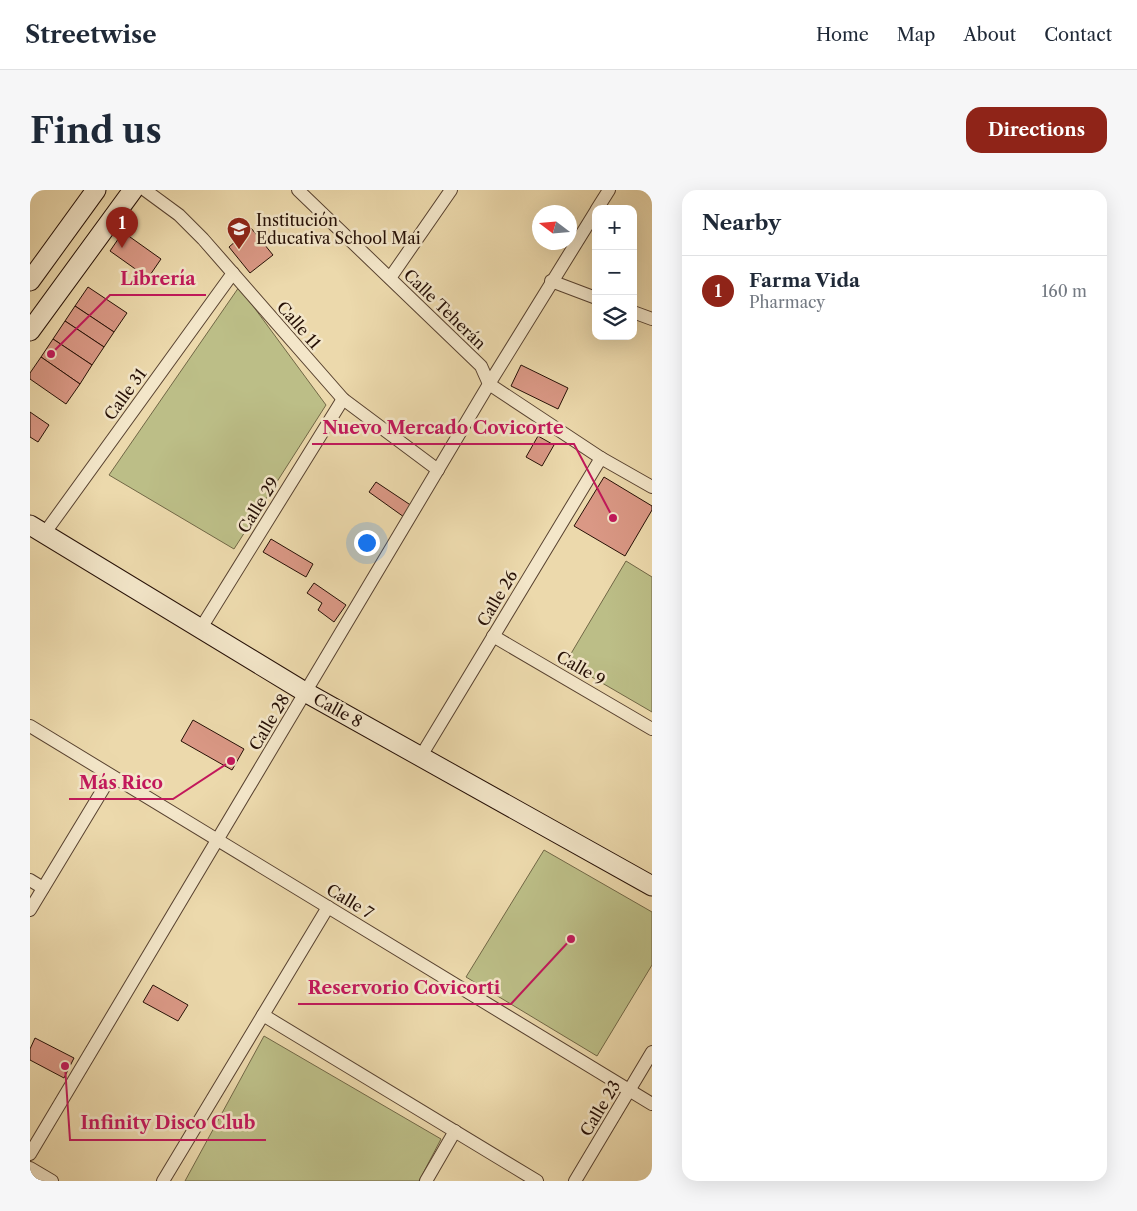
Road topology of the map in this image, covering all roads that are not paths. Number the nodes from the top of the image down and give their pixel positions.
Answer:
1 (96, 190) edge
2 (133, 190) edge
3 (146, 190) edge
4 (298, 190) edge
5 (451, 190) edge
6 (609, 190) edge
7 (600, 205) edge
8 (592, 218) edge
9 (232, 273) junction
10 (390, 278) junction
11 (30, 281) edge
12 (551, 281) junction
13 (592, 296) edge
14 (637, 313) edge
15 (652, 319) edge
16 (30, 331) edge
17 (489, 384) junction
18 (342, 399) junction
19 (601, 458) junction
20 (438, 470) junction
21 (652, 487) edge
22 (37, 529) edge
23 (201, 628) junction
24 (493, 636) junction
25 (305, 692) junction
26 (30, 726) edge
27 (652, 729) edge
28 (421, 756) junction
29 (111, 776) junction
30 (217, 840) junction
31 (30, 880) edge
32 (652, 886) edge
33 (44, 888) junction
34 (328, 907) junction
35 (30, 910) edge
36 (263, 1015) junction
37 (652, 1052) edge
38 (629, 1090) junction
39 (652, 1104) edge
40 (455, 1132) junction
41 (30, 1154) edge
42 (30, 1168) edge
43 (52, 1181) edge
44 (164, 1181) edge
45 (426, 1181) edge
46 (537, 1181) edge
47 (575, 1181) edge

1 - 11 street
2 - 16 street
3 - 9 street, Calle 11
4 - 10 street, Calle Teherán
5 - 10 street
6 - 7 street, Calle 28
8 - 12 street, Calle 28
9 - 18 street, Calle 11
9 - 22 street, Calle 31
10 - 17 street, Calle Teherán
12 - 13 street
12 - 17 street, Calle 28
14 - 15 street
17 - 19 street, Calle Teherán
17 - 20 street, Calle 28
18 - 20 street, Calle 11
18 - 23 street, Calle 29
19 - 21 street, Calle Teherán
19 - 24 street, Calle 26
20 - 25 street, Calle 28
22 - 23 street, Calle 8
23 - 25 street, Calle 8
24 - 27 street, Calle 9
24 - 28 street, Calle 26
25 - 28 street, Calle 8
25 - 30 street, Calle 28
26 - 29 street, Calle 7
28 - 32 street, Calle 8
29 - 30 street, Calle 7
29 - 33 street
30 - 34 street, Calle 7
30 - 41 street, Calle 28
31 - 33 street
33 - 35 street
34 - 36 street
34 - 38 street, Calle 7
36 - 40 street
36 - 44 street
37 - 38 street, Calle 23
38 - 39 street, Calle 7
38 - 47 street, Calle 23
40 - 45 street
40 - 46 street
42 - 43 street

